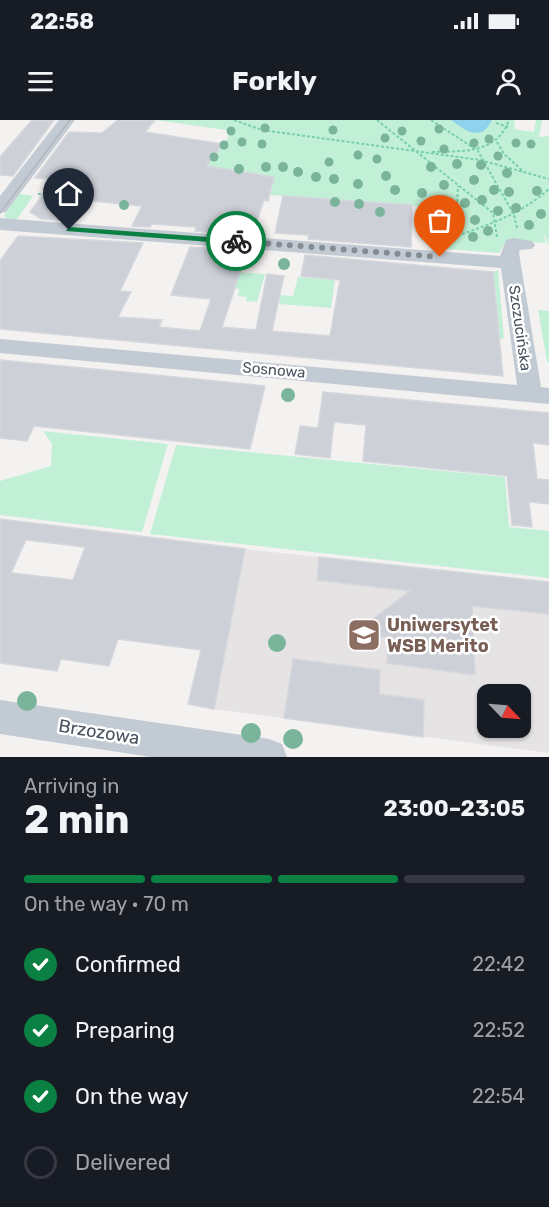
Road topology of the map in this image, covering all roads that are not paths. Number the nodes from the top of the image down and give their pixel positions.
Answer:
1 (67, 120) edge
2 (2, 204) edge
3 (0, 224) edge
4 (0, 346) edge
5 (540, 395) edge
6 (0, 717) edge
7 (269, 757) edge

1 - 2 street
3 - 5 street, Szczucińska
4 - 5 street, Sosnowa
6 - 7 street, Brzozowa

